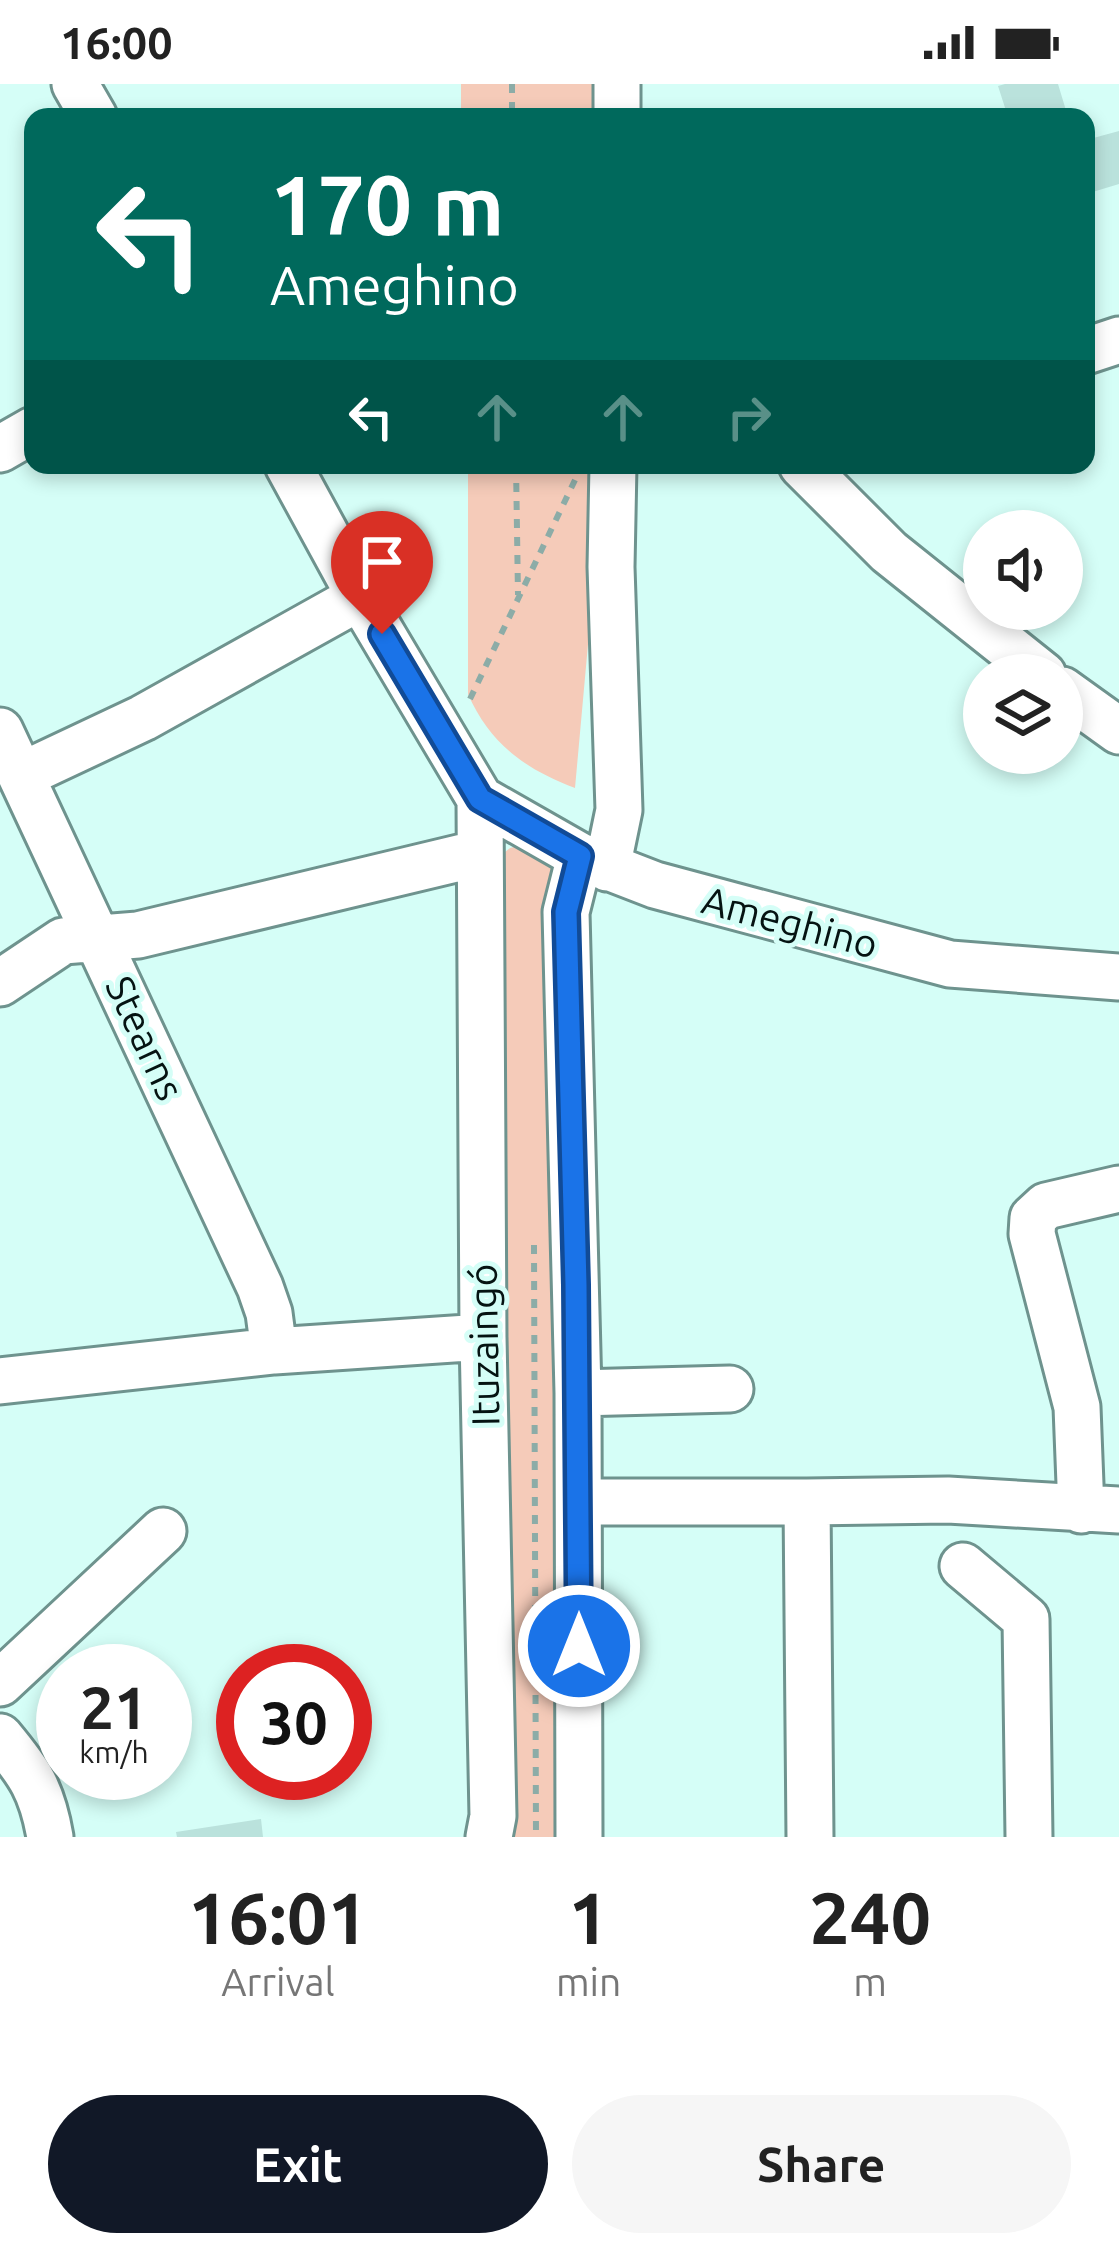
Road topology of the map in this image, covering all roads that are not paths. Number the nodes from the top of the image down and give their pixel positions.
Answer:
1 (293, 474) edge
2 (613, 474) edge
3 (811, 474) edge
4 (360, 597) junction
5 (1016, 654) edge
6 (1083, 704) edge
7 (1116, 727) edge
8 (0, 731) edge
9 (22, 775) junction
10 (480, 799) junction
11 (480, 853) junction
12 (593, 862) junction
13 (99, 937) junction
14 (1119, 977) edge
15 (0, 983) edge
16 (1119, 1190) edge
17 (483, 1336) junction
18 (274, 1351) junction
19 (0, 1381) edge
20 (730, 1389) dead end
21 (578, 1394) junction
22 (579, 1502) junction
23 (807, 1502) junction
24 (1100, 1510) edge
25 (163, 1532) dead end
26 (963, 1566) dead end
27 (0, 1683) edge
28 (0, 1737) edge
29 (50, 1837) edge
30 (489, 1837) edge
31 (579, 1837) edge
32 (810, 1837) edge
33 (1029, 1837) edge

1 - 4 street, Ameghino
2 - 12 street
3 - 5 street
4 - 9 street
4 - 10 street, Ameghino
6 - 7 street
8 - 9 street, Stearns
9 - 13 street, Stearns
10 - 11 street
10 - 12 street, Ameghino
11 - 13 street
11 - 17 street, Ituzaingó
12 - 14 street, Ameghino
12 - 21 street
13 - 15 street
13 - 18 street, Stearns
16 - 24 street
17 - 18 street
17 - 30 street, Ituzaingó
18 - 19 street
20 - 21 street
21 - 22 street
22 - 23 street
22 - 31 street
23 - 24 street
23 - 32 street
25 - 27 street
26 - 33 street
28 - 29 street

